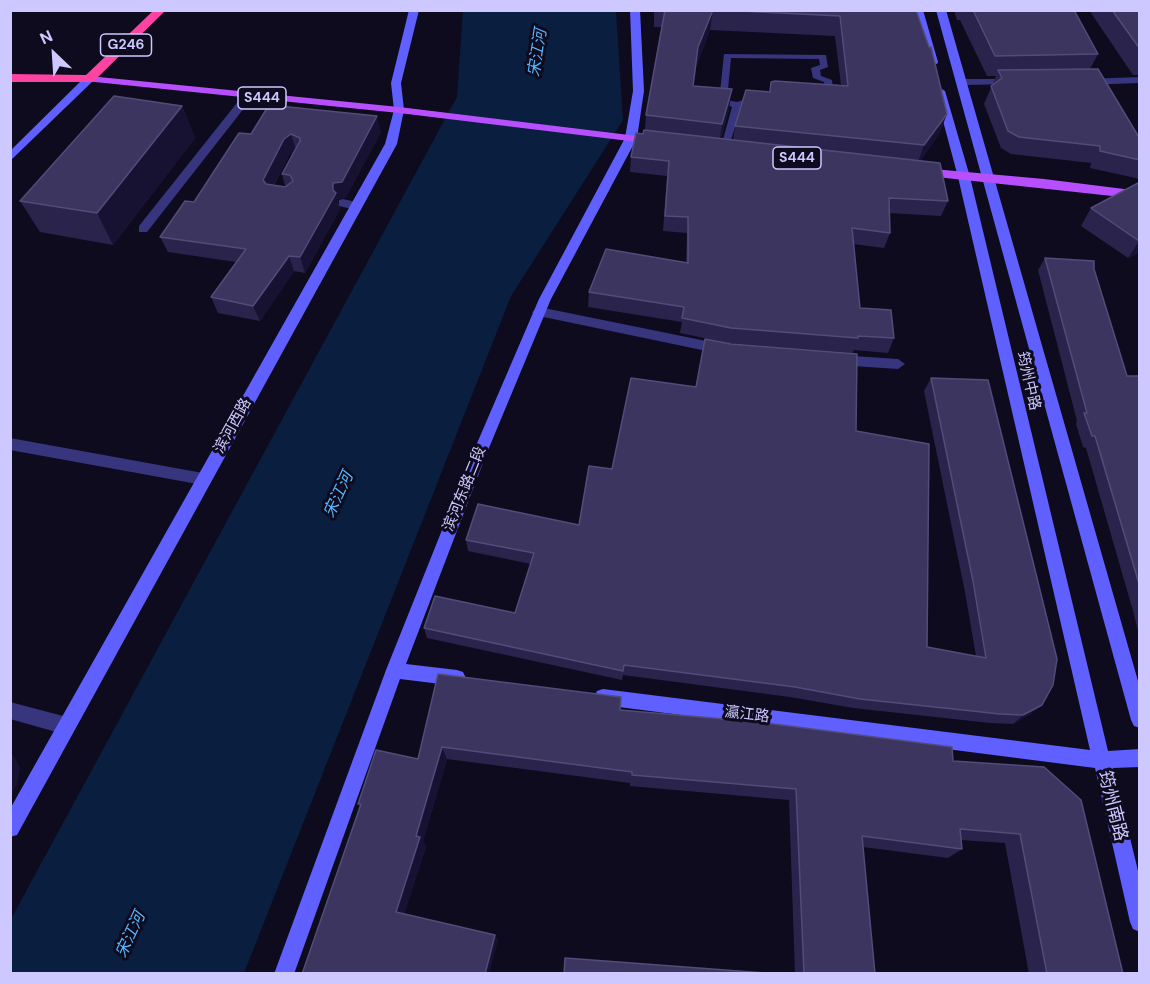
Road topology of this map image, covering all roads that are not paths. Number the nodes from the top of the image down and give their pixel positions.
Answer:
1 (161, 10) edge
2 (414, 10) edge
3 (635, 10) edge
4 (918, 10) edge
5 (941, 10) edge
6 (10, 78) edge
7 (89, 78) junction
8 (1140, 80) edge
9 (963, 82) junction
10 (1022, 82) edge
11 (1070, 82) edge
12 (771, 95) edge
13 (248, 96) junction
14 (821, 98) edge
15 (737, 105) junction
16 (399, 111) junction
17 (631, 138) junction
18 (666, 142) edge
19 (724, 150) edge
20 (10, 158) edge
21 (907, 171) edge
22 (964, 177) junction
23 (990, 179) junction
24 (1140, 195) edge
25 (143, 229) dead end
26 (539, 312) junction
27 (740, 351) edge
28 (824, 359) edge
29 (898, 364) dead end
30 (10, 444) edge
31 (203, 479) junction
32 (394, 670) junction
33 (477, 681) edge
34 (583, 694) edge
35 (10, 710) edge
36 (1140, 720) edge
37 (67, 726) junction
38 (1140, 758) edge
39 (1101, 760) junction
40 (10, 828) edge
41 (1140, 922) edge
42 (284, 974) edge

1 - 7 highway, G246
2 - 16 street, 滨河西路
3 - 17 street, 滨河东路二段
4 - 22 street, 筠州中路
5 - 9 street, 筠州中路
6 - 7 highway
7 - 13 main road, S444
7 - 20 street
8 - 11 street
9 - 10 street
9 - 23 street, 筠州中路
12 - 15 lane
13 - 16 main road, S444
13 - 25 street
14 - 15 lane
15 - 19 lane
16 - 17 main road, S444
16 - 31 street, 滨河西路
17 - 18 main road, S444
17 - 26 street, 滨河东路二段
21 - 22 main road
22 - 23 main road
22 - 39 street, 筠州中路
23 - 24 main road
23 - 36 street, 筠州中路
26 - 27 street
26 - 32 street, 滨河东路二段
28 - 29 street
30 - 31 street
31 - 37 street, 滨河西路
32 - 33 street
32 - 42 street, 滨河东路二段
34 - 39 street, 瀛江路
35 - 37 street
37 - 40 street, 滨河西路
38 - 39 street, 瀛江路
39 - 41 street, 筠州南路

